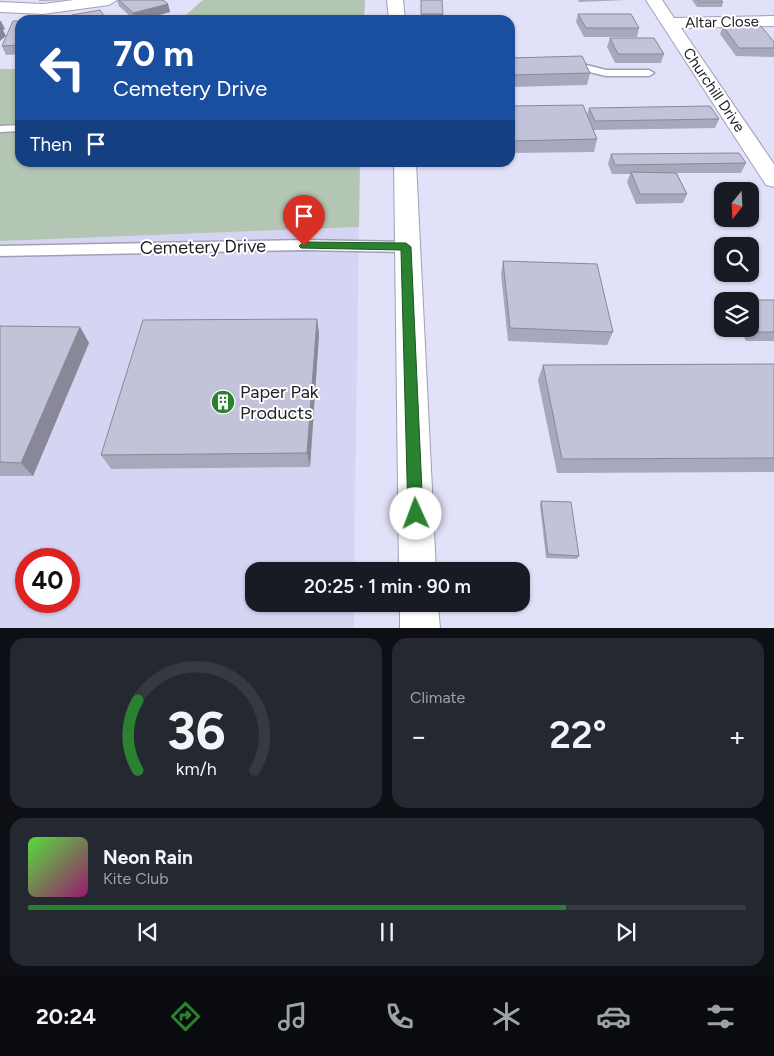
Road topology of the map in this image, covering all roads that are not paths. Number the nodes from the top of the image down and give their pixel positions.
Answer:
1 (109, 0) edge
2 (395, 0) edge
3 (654, 0) edge
4 (0, 7) edge
5 (396, 15) edge
6 (774, 21) edge
7 (669, 23) junction
8 (559, 66) edge
9 (649, 73) dead end
10 (15, 128) edge
11 (0, 129) edge
12 (405, 167) edge
13 (774, 180) edge
14 (406, 247) junction
15 (0, 251) edge
16 (418, 562) edge
17 (419, 612) edge
18 (420, 628) edge

1 - 4 street
2 - 5 street
3 - 7 street, Churchill Drive
6 - 7 street, Altar Close
7 - 13 street, Churchill Drive
8 - 9 lane
10 - 11 lane
12 - 14 street
14 - 15 lane, Cemetery Drive
14 - 16 street
17 - 18 street

